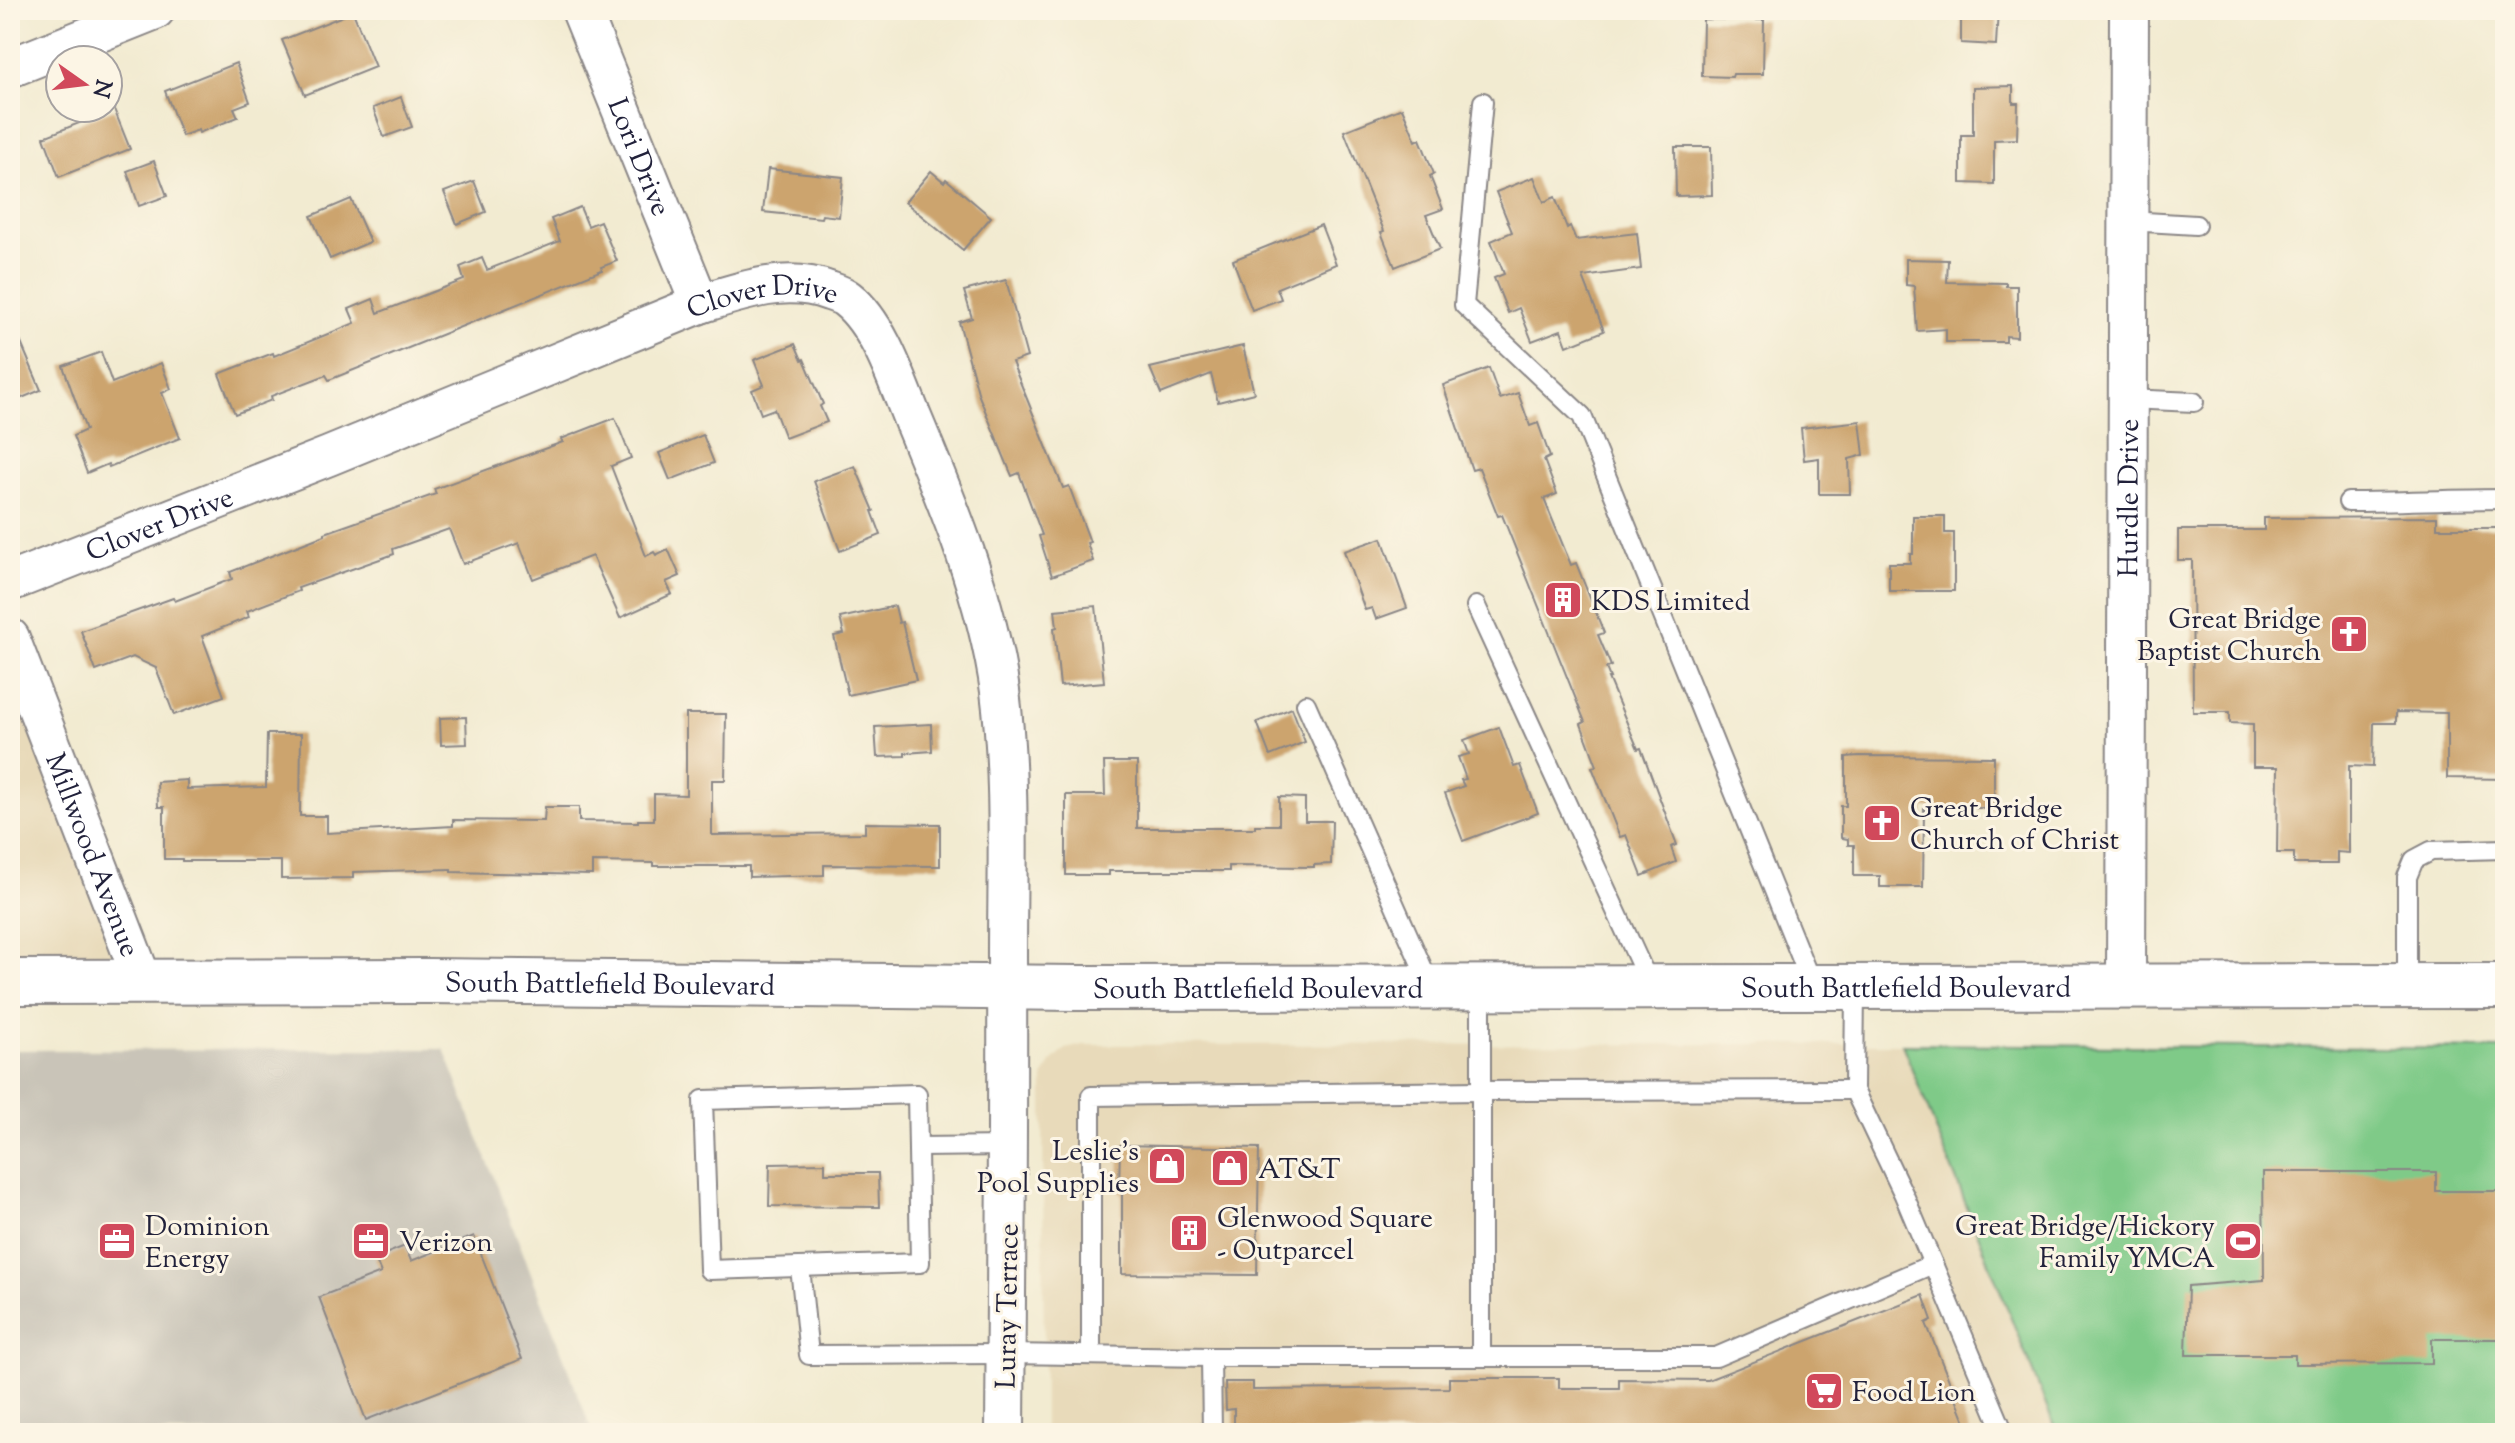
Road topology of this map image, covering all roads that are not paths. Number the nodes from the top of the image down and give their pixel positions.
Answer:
1 (155, 10) edge
2 (581, 10) edge
3 (2129, 10) edge
4 (10, 68) edge
5 (1483, 102) dead end
6 (2128, 221) junction
7 (2196, 225) dead end
8 (700, 304) junction
9 (2128, 399) junction
10 (2194, 402) dead end
11 (2505, 499) edge
12 (2348, 502) dead end
13 (10, 582) edge
14 (1476, 606) dead end
15 (10, 638) edge
16 (1306, 704) dead end
17 (2505, 849) edge
18 (10, 982) edge
19 (143, 982) junction
20 (2126, 986) junction
21 (2407, 986) junction
22 (2505, 986) edge
23 (1007, 987) junction
24 (1481, 987) junction
25 (1834, 987) junction
26 (1431, 988) junction
27 (1651, 988) junction
28 (1854, 1090) junction
29 (1481, 1091) junction
30 (1008, 1146) junction
31 (918, 1147) junction
32 (1933, 1264) junction
33 (800, 1267) junction
34 (1006, 1354) junction
35 (1091, 1355) junction
36 (1211, 1357) junction
37 (1481, 1357) junction
38 (1005, 1433) edge
39 (1212, 1433) edge
40 (2004, 1433) edge

1 - 4 street
2 - 8 street, Lori Drive
3 - 6 street, Hurdle Drive
5 - 25 lane
6 - 7 lane
6 - 9 street, Hurdle Drive
8 - 13 street, Clover Drive
8 - 23 street, Clover Drive
9 - 10 lane
9 - 20 street, Hurdle Drive
11 - 12 lane
14 - 27 lane
15 - 19 street, Millwood Avenue
16 - 26 lane
17 - 21 lane
18 - 19 main road, South Battlefield Boulevard
19 - 23 main road, South Battlefield Boulevard
20 - 21 main road, South Battlefield Boulevard
20 - 25 main road, South Battlefield Boulevard
21 - 22 main road, South Battlefield Boulevard
23 - 26 main road, South Battlefield Boulevard
23 - 30 street, Luray Terrace
24 - 26 main road, South Battlefield Boulevard
24 - 27 main road, South Battlefield Boulevard
24 - 29 lane
25 - 27 main road, South Battlefield Boulevard
25 - 28 lane
28 - 29 lane
28 - 32 lane
29 - 35 lane
29 - 37 lane
30 - 31 lane
30 - 34 street, Luray Terrace
31 - 33 lane
31 - 33 lane
32 - 37 lane
32 - 40 lane
33 - 34 lane
34 - 35 lane
34 - 38 street, Luray Terrace
35 - 36 lane
36 - 37 lane
36 - 39 lane

